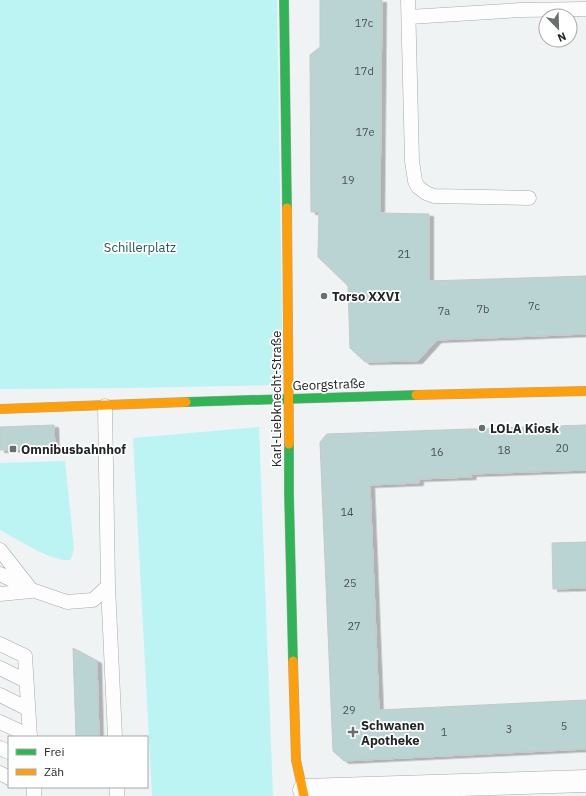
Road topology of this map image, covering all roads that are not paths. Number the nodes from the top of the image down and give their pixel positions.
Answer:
1 (284, 0) edge
2 (408, 0) edge
3 (586, 9) edge
4 (408, 17) junction
5 (529, 198) dead end
6 (586, 391) edge
7 (289, 398) junction
8 (105, 406) junction
9 (0, 409) edge
10 (0, 550) edge
11 (0, 574) edge
12 (108, 586) junction
13 (32, 590) junction
14 (0, 594) edge
15 (0, 644) edge
16 (0, 668) edge
17 (26, 681) junction
18 (0, 695) edge
19 (28, 709) junction
20 (0, 722) edge
21 (28, 736) edge
22 (30, 736) edge
23 (115, 736) edge
24 (586, 781) edge
25 (304, 793) edge

1 - 7 street, Karl-Liebknecht-Straße
2 - 4 lane
3 - 4 lane
4 - 5 lane
6 - 7 street, Georgstraße
7 - 8 street, Georgstraße
7 - 25 street, Karl-Liebknecht-Straße
8 - 9 street, Georgstraße
8 - 12 lane
10 - 13 lane
11 - 13 lane
12 - 13 lane
12 - 23 lane
13 - 14 lane
15 - 17 lane
16 - 17 lane
17 - 19 lane
18 - 19 lane
19 - 22 lane
20 - 21 lane
24 - 25 street

